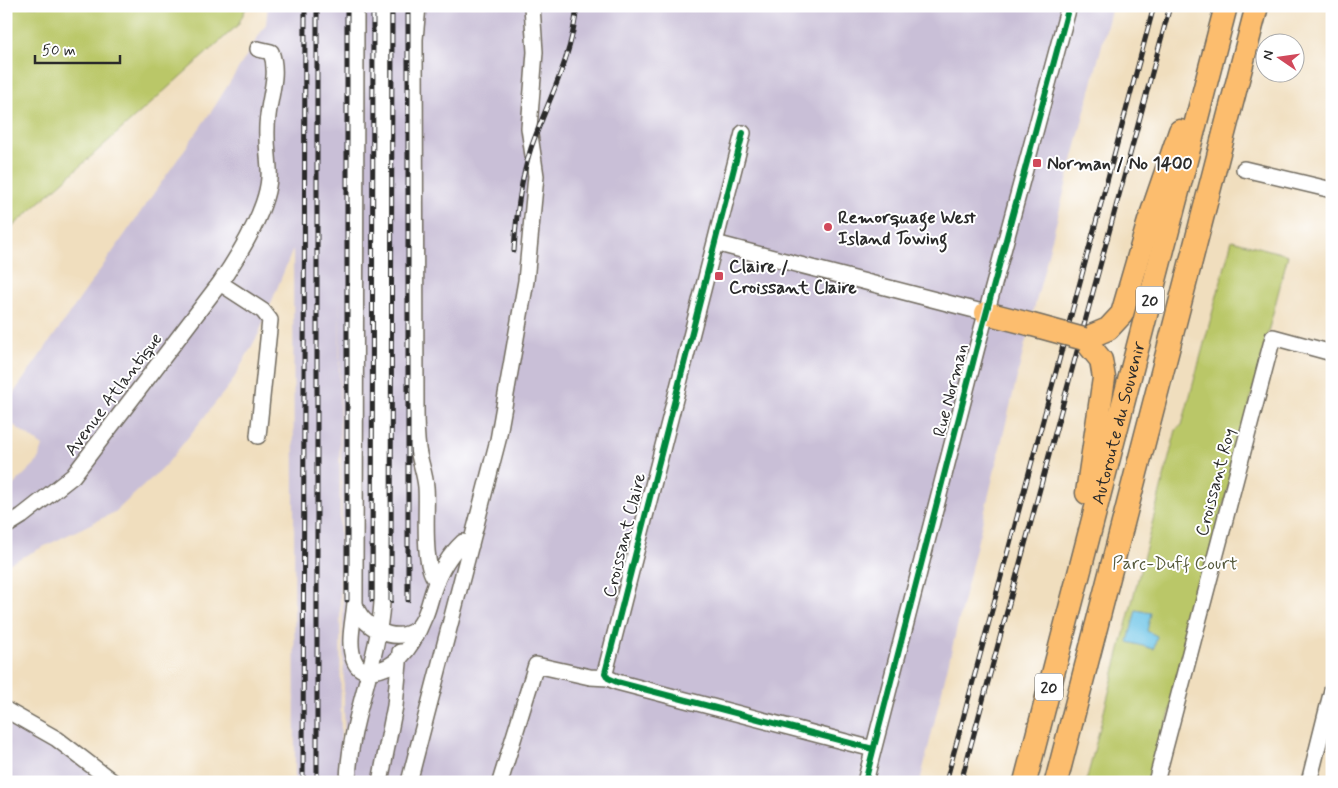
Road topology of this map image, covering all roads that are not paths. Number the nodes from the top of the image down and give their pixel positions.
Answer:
1 (356, 6) edge
2 (382, 6) edge
3 (418, 6) edge
4 (532, 6) edge
5 (1069, 6) edge
6 (1225, 6) edge
7 (1257, 6) edge
8 (258, 49) dead end
9 (743, 133) dead end
10 (1244, 169) dead end
11 (1332, 190) edge
12 (715, 243) junction
13 (220, 283) junction
14 (986, 313) junction
15 (1088, 340) junction
16 (1332, 353) edge
17 (258, 436) dead end
18 (6, 526) edge
19 (471, 544) junction
20 (437, 581) junction
21 (1073, 593) junction
22 (355, 602) junction
23 (424, 618) junction
24 (379, 631) junction
25 (400, 636) junction
26 (400, 657) junction
27 (368, 672) junction
28 (608, 678) junction
29 (1332, 690) edge
30 (6, 710) edge
31 (873, 749) junction
32 (113, 782) edge
33 (348, 782) edge
34 (380, 782) edge
35 (409, 782) edge
36 (500, 782) edge
37 (864, 782) edge
38 (1024, 782) edge
39 (1056, 782) edge
40 (1156, 782) edge
41 (1309, 782) edge

1 - 22 street
2 - 24 street
3 - 20 street
4 - 19 street
5 - 14 street, Rue Norman
6 - 15 highway
6 - 21 highway, Autoroute du Souvenir / 20
7 - 39 highway, Autoroute du Souvenir / 20
8 - 13 street, Avenue Atlantique
9 - 12 street, Croissant Claire
10 - 11 street
12 - 14 street
12 - 28 street, Croissant Claire
13 - 17 street
13 - 18 street, Avenue Atlantique
14 - 15 highway, bridge
14 - 31 street, Rue Norman
15 - 21 highway
16 - 40 street, Croissant Roy
19 - 20 street
19 - 35 street
20 - 23 street
21 - 38 highway, Autoroute du Souvenir / 20
22 - 24 street
22 - 27 street
23 - 25 street
23 - 26 street
24 - 25 street
24 - 27 street
25 - 26 street
26 - 27 street
26 - 34 street
27 - 33 street
28 - 31 street
28 - 36 street
29 - 41 street
30 - 32 street
31 - 37 street, Rue Norman

